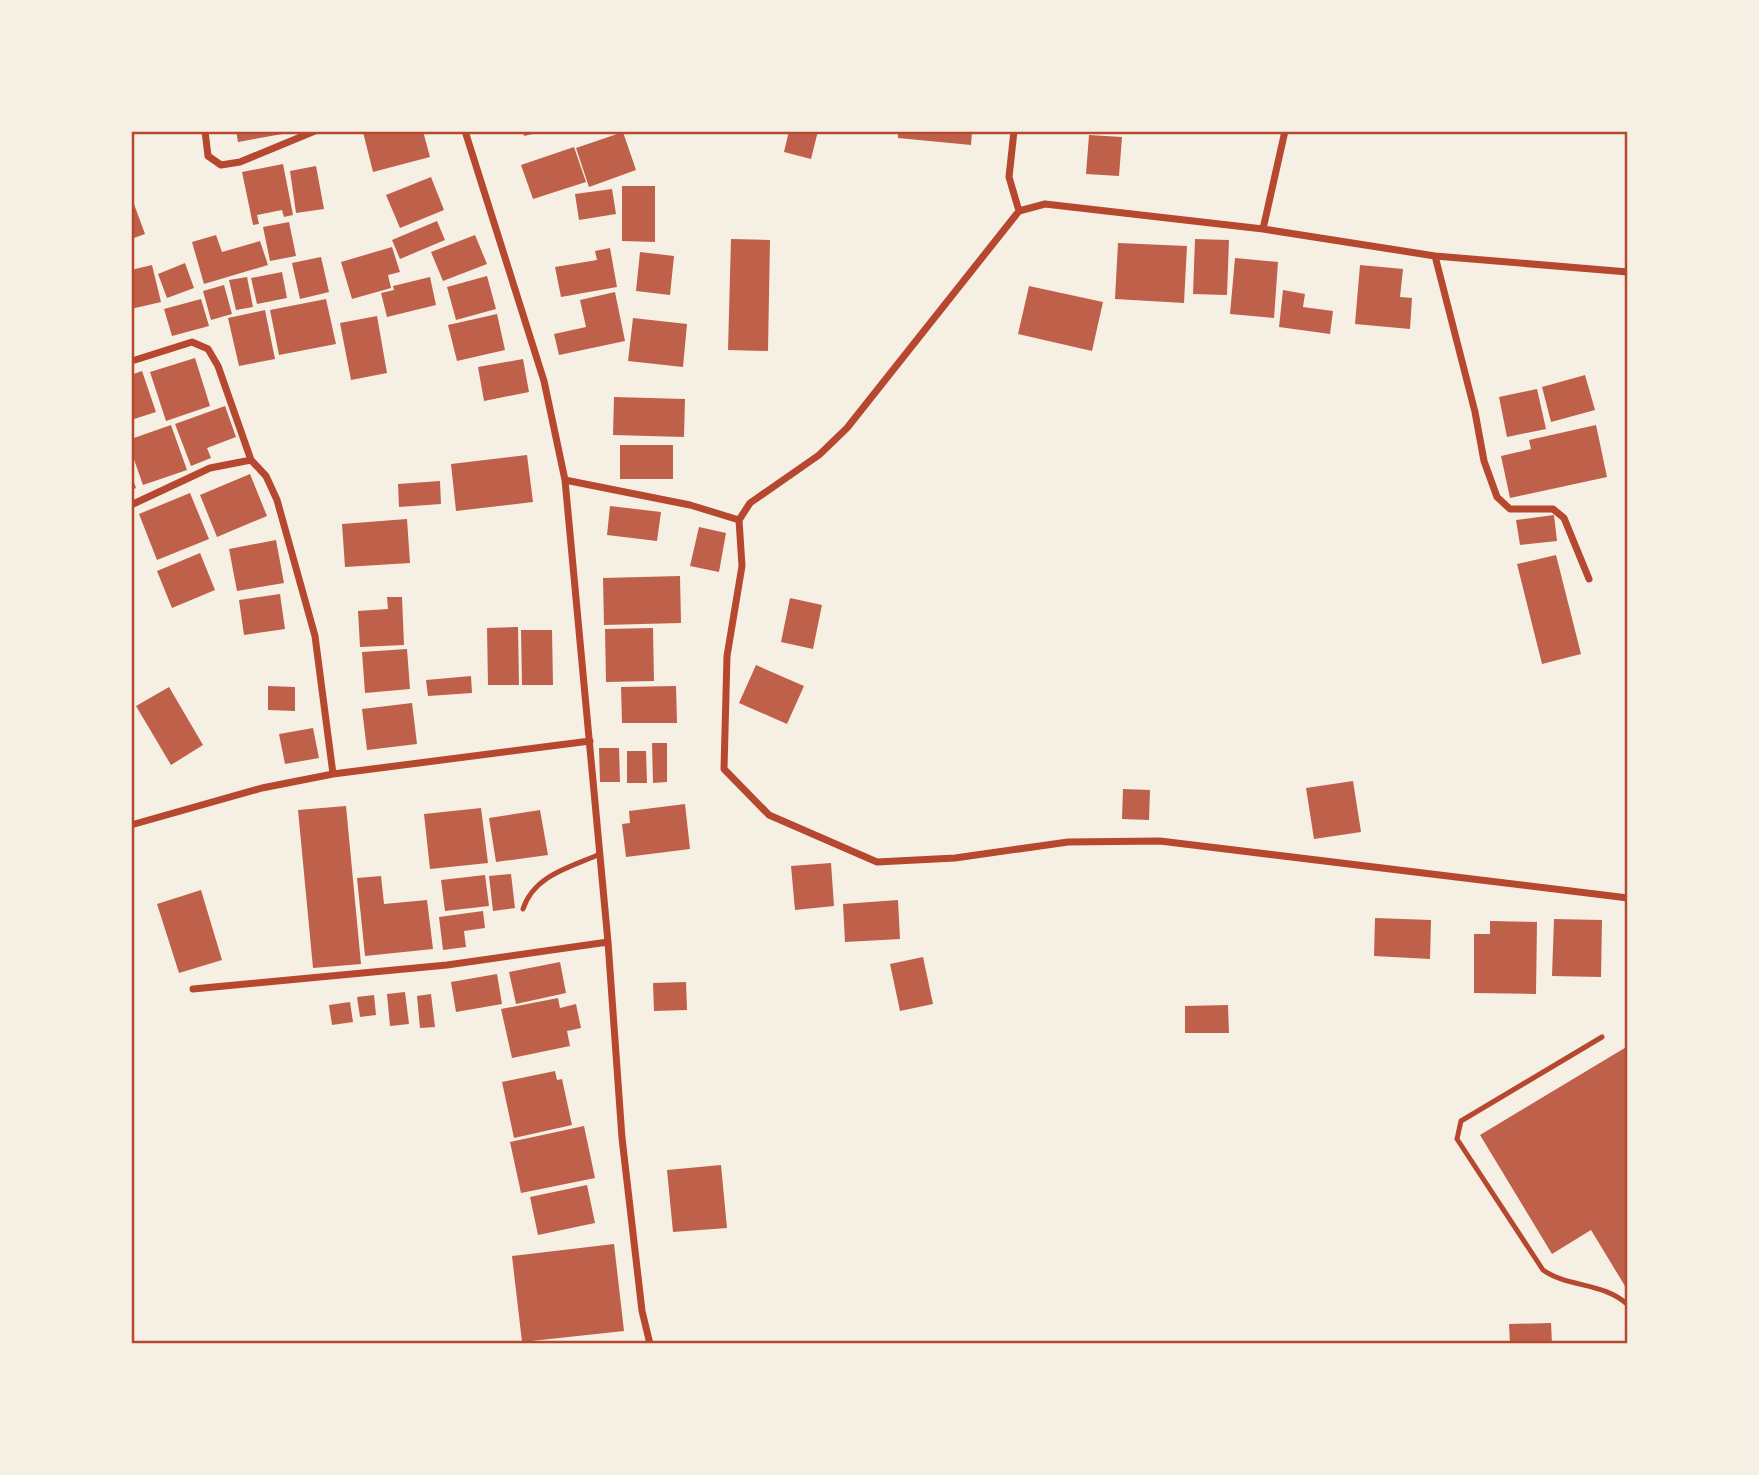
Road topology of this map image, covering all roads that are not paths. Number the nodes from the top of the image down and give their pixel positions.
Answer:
1 (205, 131) edge
2 (315, 131) edge
3 (465, 131) edge
4 (1014, 131) edge
5 (1285, 131) edge
6 (1019, 211) junction
7 (1263, 229) junction
8 (1435, 256) junction
9 (1628, 272) edge
10 (135, 360) dead end
11 (251, 460) junction
12 (565, 480) junction
13 (131, 505) edge
14 (739, 520) junction
15 (1589, 579) dead end
16 (590, 741) junction
17 (333, 774) junction
18 (131, 825) edge
19 (600, 854) junction
20 (1628, 898) edge
21 (523, 909) dead end
22 (608, 942) junction
23 (193, 989) dead end
24 (1602, 1037) dead end
25 (1628, 1305) edge
26 (650, 1344) edge

1 - 2 street
3 - 12 street
4 - 6 street
5 - 7 street
6 - 7 street
6 - 14 street
7 - 8 street
8 - 9 street
8 - 15 street
10 - 11 street
11 - 13 street
11 - 17 street
12 - 14 street
12 - 16 street
14 - 20 street
16 - 17 street
16 - 19 street
17 - 18 street
19 - 21 lane
19 - 22 street
22 - 23 street
22 - 26 street
24 - 25 lane

